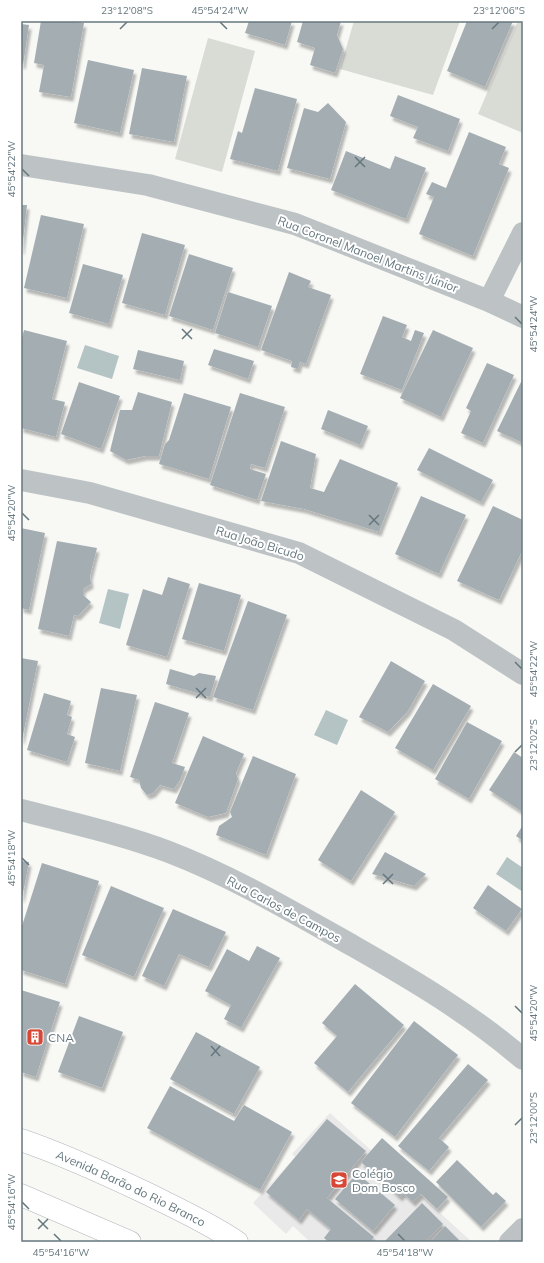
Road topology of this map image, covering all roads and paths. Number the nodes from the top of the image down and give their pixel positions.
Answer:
1 (21, 165) edge
2 (523, 233) edge
3 (490, 301) junction
4 (523, 317) edge
5 (21, 480) edge
6 (523, 674) edge
7 (21, 810) edge
8 (523, 1059) edge
9 (21, 1140) edge
10 (21, 1195) edge
11 (523, 1229) edge
12 (130, 1242) edge
13 (237, 1242) edge
14 (510, 1242) edge

1 - 3 street, Rua Coronel Manoel Martins Júnior
2 - 3 street
3 - 4 street, Rua Coronel Manoel Martins Júnior
5 - 6 street, Rua João Bicudo
7 - 8 street, Rua Carlos de Campos
9 - 13 main road, Avenida Barão do Rio Branco
10 - 12 main road
11 - 14 street

